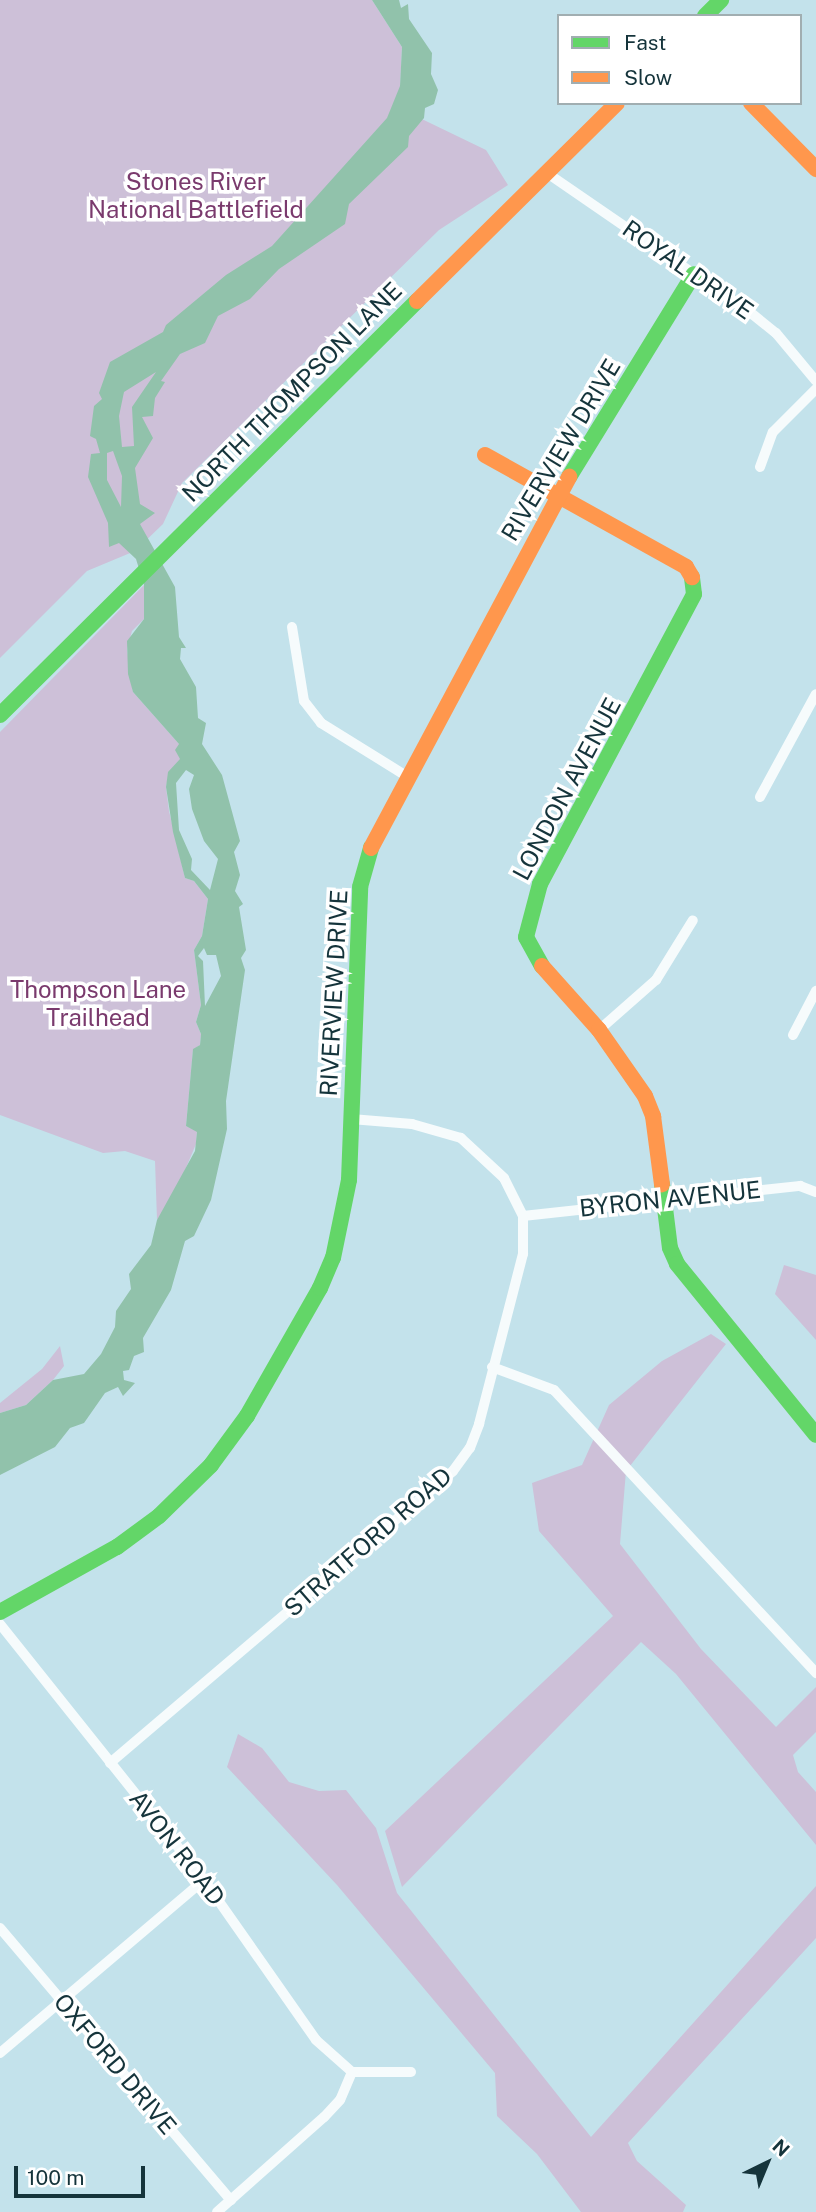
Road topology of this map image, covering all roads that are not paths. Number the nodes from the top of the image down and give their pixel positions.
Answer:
1 (721, 0) edge
2 (707, 14) edge
3 (615, 105) edge
4 (753, 105) edge
5 (816, 169) edge
6 (547, 173) junction
7 (694, 274) junction
8 (816, 381) edge
9 (816, 389) edge
10 (485, 455) dead end
11 (760, 467) dead end
12 (557, 496) junction
13 (292, 627) dead end
14 (816, 694) edge
15 (0, 715) edge
16 (405, 775) junction
17 (760, 797) dead end
18 (692, 920) dead end
19 (816, 990) edge
20 (599, 1030) junction
21 (793, 1035) dead end
22 (351, 1119) junction
23 (816, 1192) edge
24 (663, 1198) junction
25 (523, 1216) junction
26 (492, 1367) junction
27 (816, 1435) edge
28 (0, 1612) edge
29 (0, 1624) edge
30 (816, 1673) edge
31 (110, 1763) junction
32 (204, 1880) junction
33 (0, 1928) edge
34 (61, 2000) junction
35 (0, 2053) edge
36 (411, 2072) dead end
37 (351, 2077) junction
38 (231, 2200) junction
39 (217, 2212) edge

1 - 2 street
3 - 6 street, NORTH THOMPSON LANE
4 - 5 street
6 - 7 street, ROYAL DRIVE
6 - 15 street, NORTH THOMPSON LANE
7 - 8 street, ROYAL DRIVE
7 - 12 street, RIVERVIEW DRIVE
9 - 11 street
10 - 12 street, LONDON AVENUE
12 - 16 street, RIVERVIEW DRIVE
12 - 20 street, LONDON AVENUE
13 - 16 street
14 - 17 street
16 - 22 street, RIVERVIEW DRIVE
18 - 20 street
19 - 21 street
20 - 24 street, LONDON AVENUE
22 - 25 street, STRATFORD ROAD
22 - 28 street, RIVERVIEW DRIVE
23 - 24 street, BYRON AVENUE
24 - 25 street, BYRON AVENUE
24 - 27 street, LONDON AVENUE
25 - 26 street, STRATFORD ROAD
26 - 30 street
26 - 31 street, STRATFORD ROAD
29 - 31 street, AVON ROAD
31 - 32 street, AVON ROAD
32 - 34 street
32 - 37 street, AVON ROAD
33 - 34 street, OXFORD DRIVE
34 - 35 street
34 - 38 street, OXFORD DRIVE
36 - 37 street
37 - 38 street
38 - 39 street

